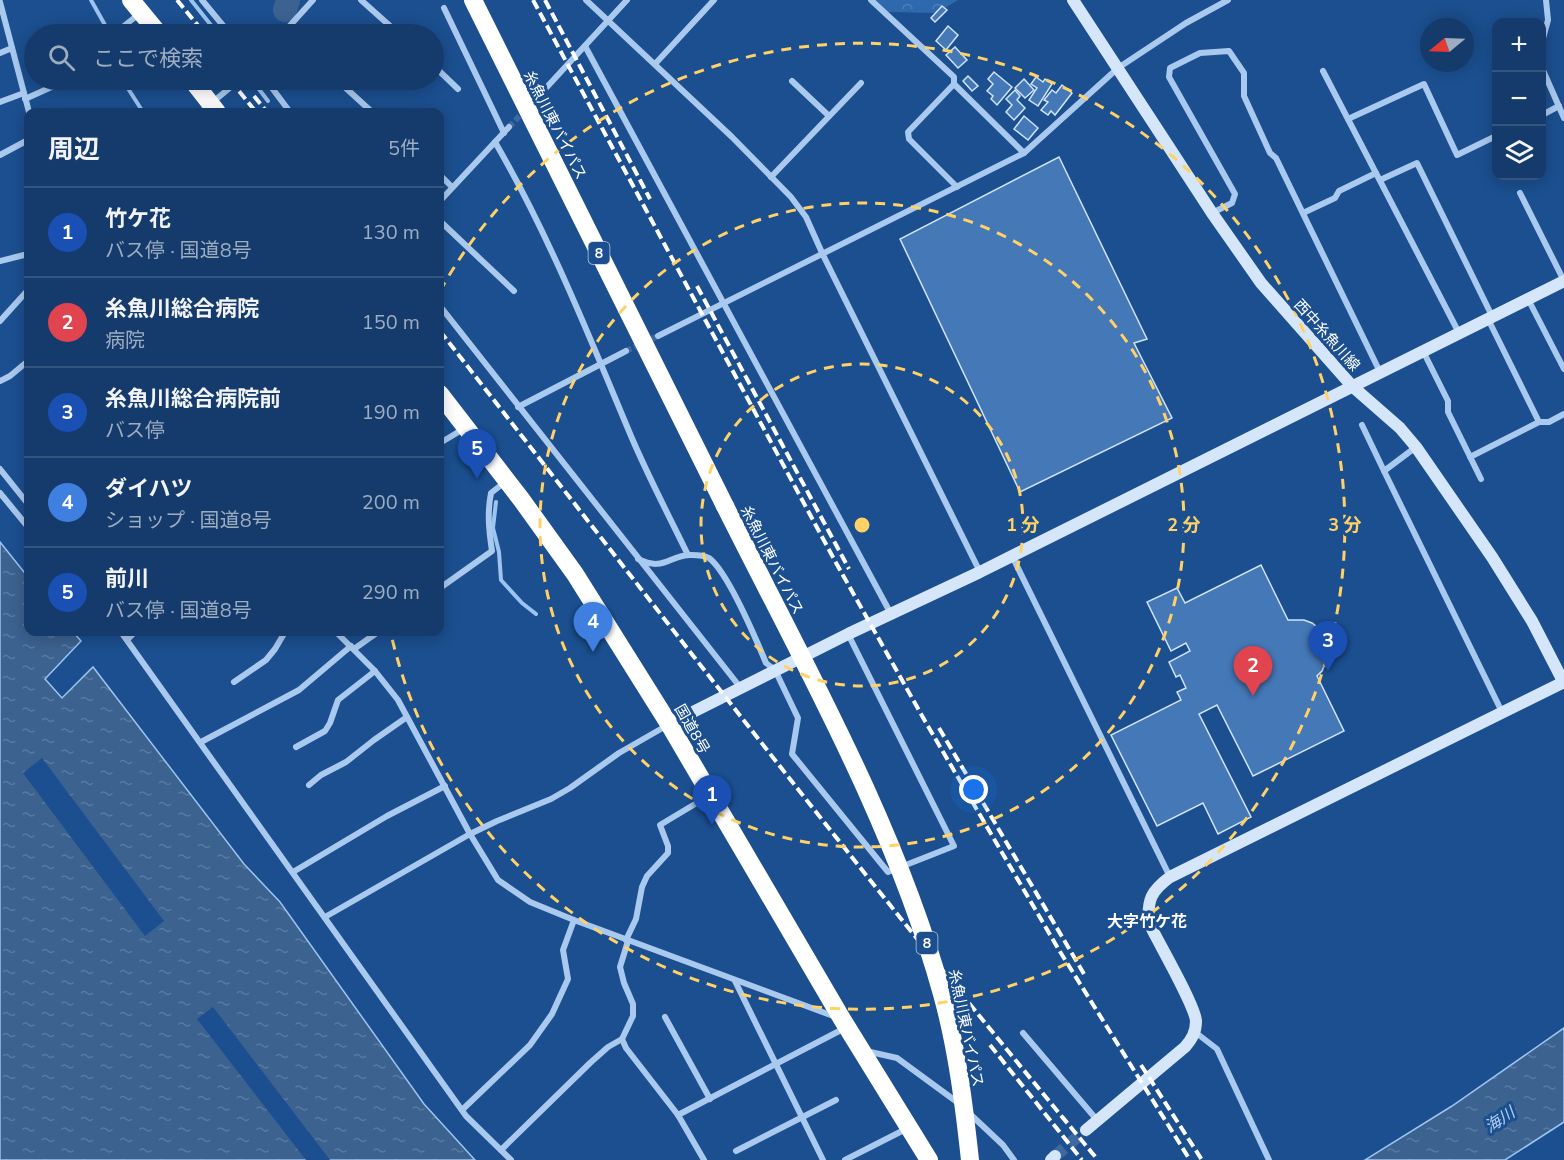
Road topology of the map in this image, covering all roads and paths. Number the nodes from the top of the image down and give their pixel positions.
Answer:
1 (202, 0) edge
2 (313, 0) edge
3 (362, 0) edge
4 (473, 0) edge
5 (586, 0) edge
6 (627, 0) edge
7 (714, 0) edge
8 (871, 0) edge
9 (1073, 0) edge
10 (1228, 0) edge
11 (1546, 0) edge
12 (0, 2) edge
13 (136, 6) edge
14 (444, 8) dead end
15 (608, 20) junction
16 (122, 24) edge
17 (151, 24) edge
18 (222, 24) edge
19 (293, 24) edge
20 (388, 24) edge
21 (1546, 27) edge
22 (585, 46) junction
23 (12, 48) junction
24 (0, 53) edge
25 (655, 64) junction
26 (1118, 68) junction
27 (1323, 71) dead end
28 (1544, 72) edge
29 (444, 76) edge
30 (792, 81) dead end
31 (861, 82) dead end
32 (954, 84) junction
33 (546, 88) tunnel mouth
34 (458, 89) dead end
35 (40, 90) edge
36 (198, 90) edge
37 (229, 90) edge
38 (274, 90) edge
39 (348, 90) edge
40 (24, 96) junction
41 (0, 102) edge
42 (1559, 106) junction
43 (27, 108) edge
44 (208, 108) edge
45 (211, 108) edge
46 (287, 108) edge
47 (368, 108) edge
48 (1546, 113) edge
49 (829, 116) junction
50 (1564, 118) edge
51 (1348, 119) junction
52 (509, 127) tunnel mouth
53 (504, 133) junction
54 (1492, 138) edge
55 (24, 142) edge
56 (495, 142) junction
57 (1024, 153) junction
58 (0, 155) edge
59 (1376, 173) junction
60 (771, 177) junction
61 (444, 179) edge
62 (1380, 180) junction
63 (452, 187) junction
64 (957, 187) junction
65 (1520, 193) dead end
66 (444, 196) edge
67 (1212, 213) junction
68 (1303, 213) junction
69 (444, 225) edge
70 (24, 255) edge
71 (823, 255) junction
72 (0, 261) edge
73 (1564, 281) edge
74 (514, 291) dead end
75 (24, 294) edge
76 (1528, 299) junction
77 (723, 304) junction
78 (444, 311) edge
79 (1490, 318) junction
80 (0, 321) edge
81 (1460, 333) junction
82 (658, 336) tunnel mouth
83 (626, 351) tunnel mouth
84 (1423, 351) junction
85 (24, 364) edge
86 (602, 364) junction
87 (1564, 369) edge
88 (1380, 372) junction
89 (0, 381) edge
90 (1352, 386) junction
91 (444, 399) edge
92 (518, 407) junction
93 (1564, 414) edge
94 (1539, 422) junction
95 (1362, 425) dead end
96 (466, 428) junction
97 (444, 441) edge
98 (1416, 447) junction
99 (1470, 457) junction
100 (0, 470) edge
101 (1384, 471) junction
102 (1481, 479) dead end
103 (507, 481) junction
104 (0, 493) edge
105 (24, 499) edge
106 (24, 522) edge
107 (688, 555) junction
108 (1012, 556) junction
109 (638, 559) junction
110 (980, 572) junction
111 (444, 585) edge
112 (892, 614) junction
113 (848, 634) junction
114 (125, 636) edge
115 (283, 636) edge
116 (340, 636) edge
117 (371, 636) edge
118 (352, 647) junction
119 (775, 670) junction
120 (375, 671) junction
121 (234, 682) dead end
122 (1564, 682) edge
123 (740, 687) junction
124 (1502, 712) junction
125 (407, 717) junction
126 (669, 724) junction
127 (201, 742) junction
128 (296, 747) dead end
129 (309, 785) dead end
130 (445, 786) junction
131 (710, 795) junction
132 (470, 834) junction
133 (293, 872) junction
134 (1170, 877) junction
135 (325, 917) junction
136 (574, 920) junction
137 (627, 940) junction
138 (735, 981) junction
139 (665, 1017) dead end
140 (845, 1023) junction
141 (1194, 1032) junction
142 (1023, 1033) dead end
143 (622, 1039) junction
144 (862, 1050) junction
145 (776, 1065) junction
146 (710, 1099) junction
147 (836, 1100) dead end
148 (462, 1110) junction
149 (678, 1115) junction
150 (802, 1117) junction
151 (1097, 1120) junction
152 (909, 1127) junction
153 (1086, 1130) tunnel mouth
154 (501, 1150) junction
155 (736, 1151) dead end
156 (511, 1160) edge
157 (704, 1160) edge
158 (823, 1160) edge
159 (845, 1160) edge
160 (929, 1160) edge
161 (970, 1160) edge
162 (1014, 1160) edge
163 (1269, 1160) edge

1 - 18 street
2 - 19 street
3 - 20 street
4 - 161 highway, 糸魚川東バイパス / 8, bridge
5 - 15 street
6 - 15 street
7 - 25 street
8 - 32 street
9 - 26 street, 西中糸魚川線
10 - 26 street
11 - 21 street
12 - 23 street
13 - 16 street
13 - 17 highway
14 - 53 street
15 - 22 street
15 - 25 street
22 - 33 street
22 - 77 street
23 - 24 street
23 - 40 street
25 - 60 street
26 - 57 street
26 - 67 street, 西中糸魚川線
27 - 51 street
28 - 42 street
29 - 34 street
30 - 49 street
31 - 49 street
32 - 57 street
32 - 64 street
35 - 40 street
36 - 44 highway
37 - 45 street
38 - 46 street
39 - 47 street
40 - 41 street
40 - 43 street
42 - 48 street
42 - 50 street
49 - 60 street
51 - 54 street
51 - 59 street
52 - 53 street
53 - 56 street
55 - 58 street
56 - 63 street
56 - 86 street
57 - 64 street
59 - 62 street
59 - 68 street
60 - 71 street
61 - 63 street
62 - 79 street
62 - 81 street
63 - 66 street
64 - 71 street
65 - 73 street
67 - 68 street
67 - 90 street, 西中糸魚川線
68 - 88 street
69 - 74 street
70 - 72 street
71 - 77 street
71 - 110 street
73 - 76 street
75 - 80 street
76 - 79 street
76 - 87 street
77 - 82 street
77 - 112 street
78 - 92 street
79 - 81 street
79 - 94 street
81 - 84 street
83 - 86 street
84 - 88 street
84 - 99 street
85 - 89 street
86 - 92 street
86 - 107 street
88 - 90 street
90 - 98 street, 西中糸魚川線
90 - 108 street
91 - 96 highway, 国道8号
92 - 109 street
93 - 94 street
94 - 99 street
95 - 101 street
96 - 97 street
96 - 103 highway, 国道8号
98 - 101 street
98 - 122 street, 西中糸魚川線
99 - 102 street
100 - 105 street
101 - 124 street
103 - 111 street
103 - 126 highway, 国道8号
104 - 106 street
107 - 109 street
107 - 119 street
108 - 110 street
108 - 134 street
109 - 123 street
110 - 112 street
112 - 113 street
113 - 119 street
113 - 119 street
114 - 127 street
115 - 121 street
116 - 118 street
117 - 118 street
118 - 120 street
118 - 127 street
119 - 123 street
120 - 125 street
120 - 128 street
122 - 124 street
123 - 126 street
124 - 134 street
125 - 129 street
125 - 130 street
126 - 131 highway, 国道8号
126 - 132 street
127 - 133 street
130 - 132 street
130 - 133 street
131 - 137 street
131 - 140 highway, 国道8号
132 - 135 street
132 - 136 street
133 - 135 street
134 - 141 street
135 - 148 street
136 - 137 street
136 - 148 street
137 - 138 street
137 - 143 street
138 - 140 street
138 - 145 street
139 - 146 street
140 - 144 highway, 国道8号
140 - 145 street
141 - 151 street
141 - 163 street
142 - 151 street
143 - 149 street
143 - 154 street
144 - 152 highway, 国道8号
144 - 162 street
145 - 146 street
145 - 150 street
146 - 149 street
147 - 150 street
148 - 154 street
149 - 157 street
150 - 155 street
150 - 158 street
151 - 153 street
152 - 159 street
152 - 160 highway, 国道8号
154 - 156 street

